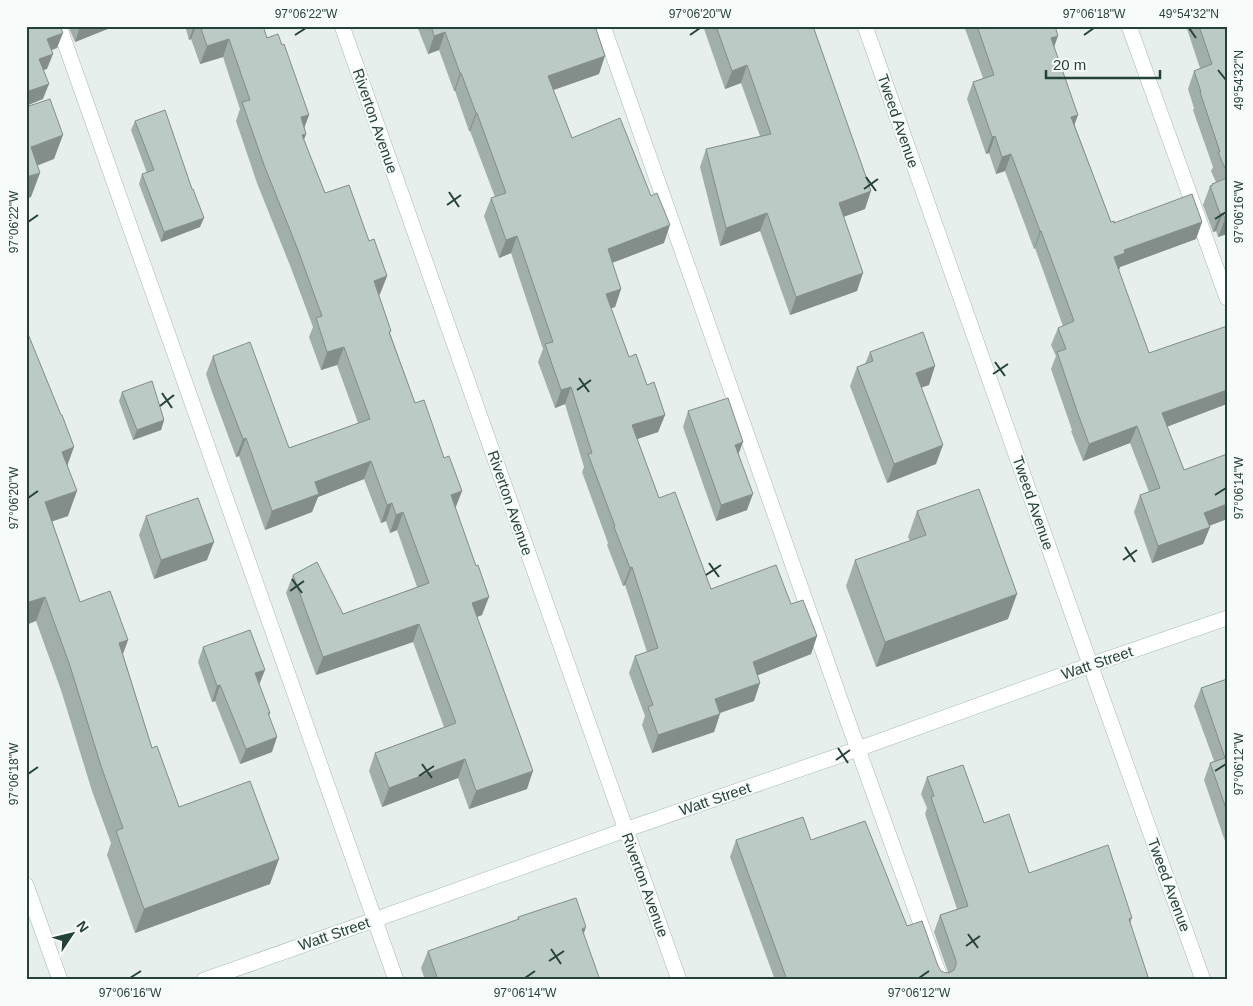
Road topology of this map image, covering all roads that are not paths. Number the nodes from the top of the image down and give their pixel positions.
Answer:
1 (59, 26) edge
2 (342, 26) edge
3 (603, 26) edge
4 (865, 26) edge
5 (1129, 26) edge
6 (1227, 298) edge
7 (1227, 618) edge
8 (1090, 665) junction
9 (858, 749) junction
10 (625, 830) junction
11 (26, 885) edge
12 (374, 920) junction
13 (60, 980) edge
14 (204, 980) edge
15 (396, 980) edge
16 (679, 980) edge
17 (941, 980) edge
18 (1203, 980) edge

1 - 12 street
2 - 10 street, Riverton Avenue
3 - 9 street
4 - 8 street, Tweed Avenue
5 - 6 street
7 - 8 street, Watt Street
8 - 9 street, Watt Street
8 - 18 street, Tweed Avenue
9 - 10 street, Watt Street
9 - 17 street
10 - 12 street, Watt Street
10 - 16 street, Riverton Avenue
11 - 13 street
12 - 14 street, Watt Street
12 - 15 street

